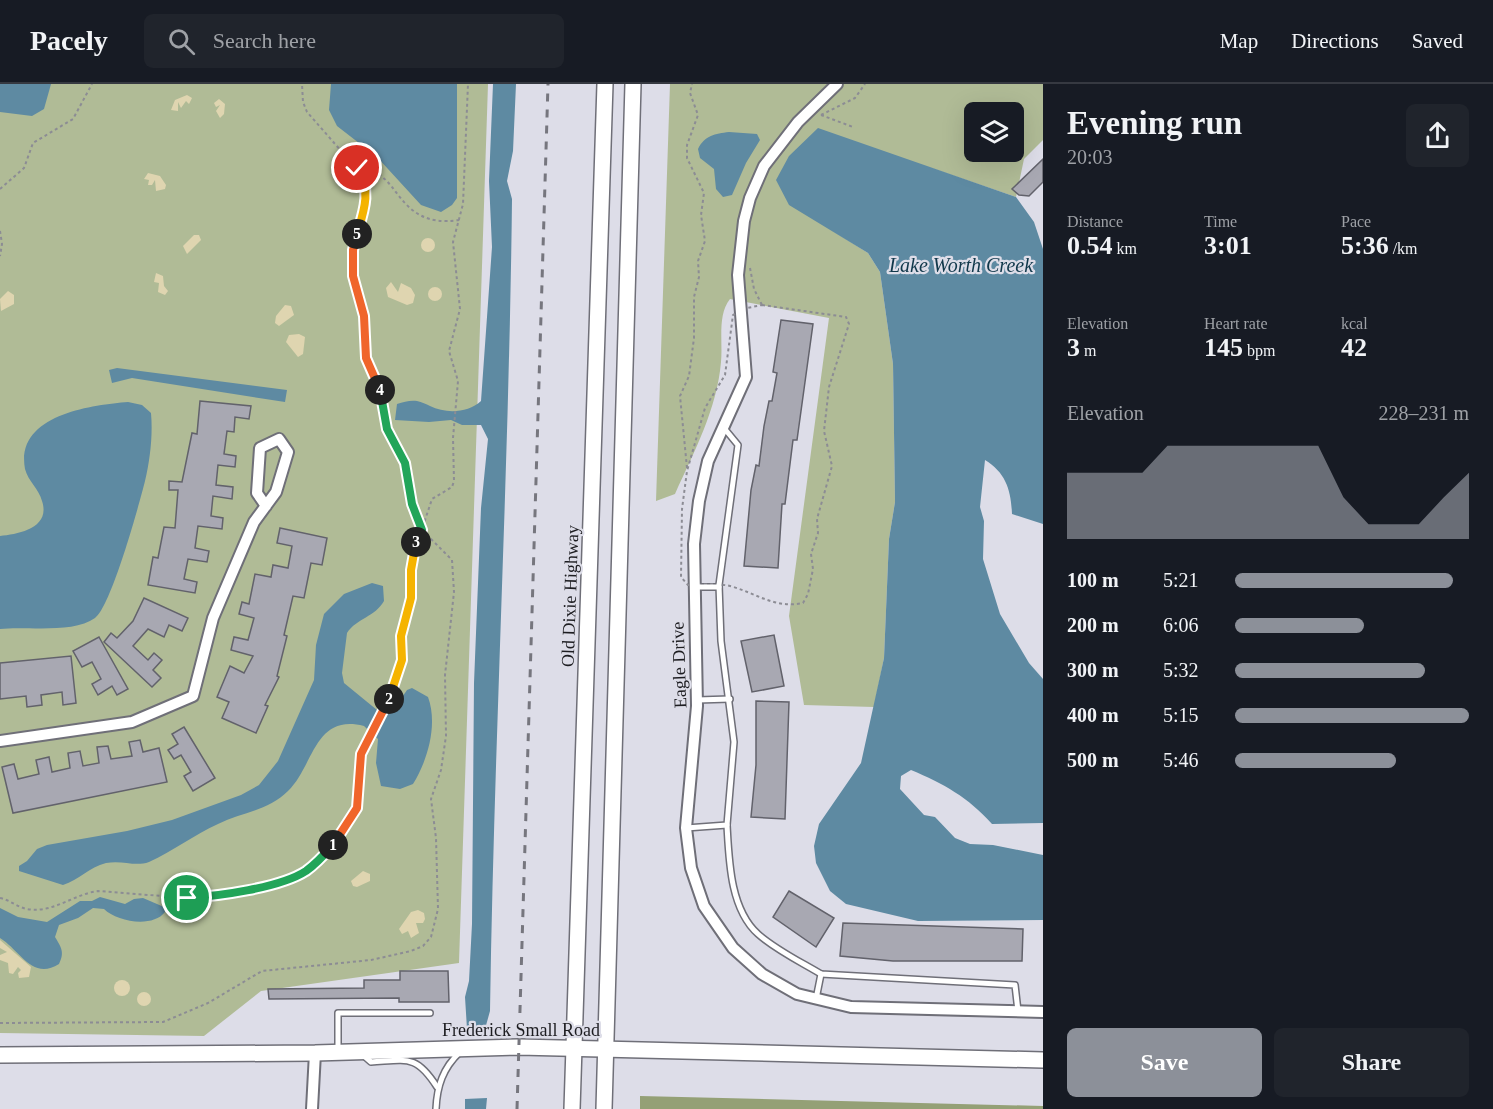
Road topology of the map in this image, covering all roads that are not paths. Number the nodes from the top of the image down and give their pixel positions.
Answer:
1 (604, 84) edge
2 (633, 84) edge
3 (837, 84) edge
4 (722, 426) junction
5 (266, 506) junction
6 (693, 586) junction
7 (719, 586) junction
8 (697, 699) junction
9 (730, 699) junction
10 (0, 741) edge
11 (727, 825) junction
12 (686, 828) junction
13 (821, 974) junction
14 (815, 1000) junction
15 (1018, 1011) junction
16 (1043, 1012) edge
17 (430, 1013) dead end
18 (464, 1049) junction
19 (574, 1049) junction
20 (606, 1049) junction
21 (338, 1052) junction
22 (359, 1052) junction
23 (315, 1053) junction
24 (0, 1055) edge
25 (1043, 1060) edge
26 (437, 1087) junction
27 (313, 1108) edge
28 (436, 1109) edge
29 (572, 1109) edge
30 (604, 1109) edge

1 - 19 main road, Old Dixie Highway
2 - 20 main road
3 - 4 street, Eagle Drive
4 - 6 street, Eagle Drive
4 - 7 lane
5 - 5 street
5 - 10 street
6 - 7 lane
6 - 8 street, Eagle Drive
7 - 9 lane
8 - 9 lane
8 - 12 street, Eagle Drive
9 - 11 lane
11 - 12 lane
11 - 13 lane
12 - 14 street, Eagle Drive
13 - 14 lane
13 - 15 lane
14 - 15 street, Eagle Drive
15 - 16 street, Eagle Drive
17 - 21 lane
18 - 19 main road, Frederick Small Road
18 - 22 main road, Frederick Small Road
18 - 26 lane
19 - 20 main road, Frederick Small Road
19 - 29 main road, Old Dixie Highway
20 - 25 main road, Frederick Small Road
20 - 30 main road
21 - 22 main road, Frederick Small Road
21 - 23 main road, Frederick Small Road
22 - 26 lane
23 - 24 main road, Frederick Small Road
23 - 27 street
26 - 28 lane

